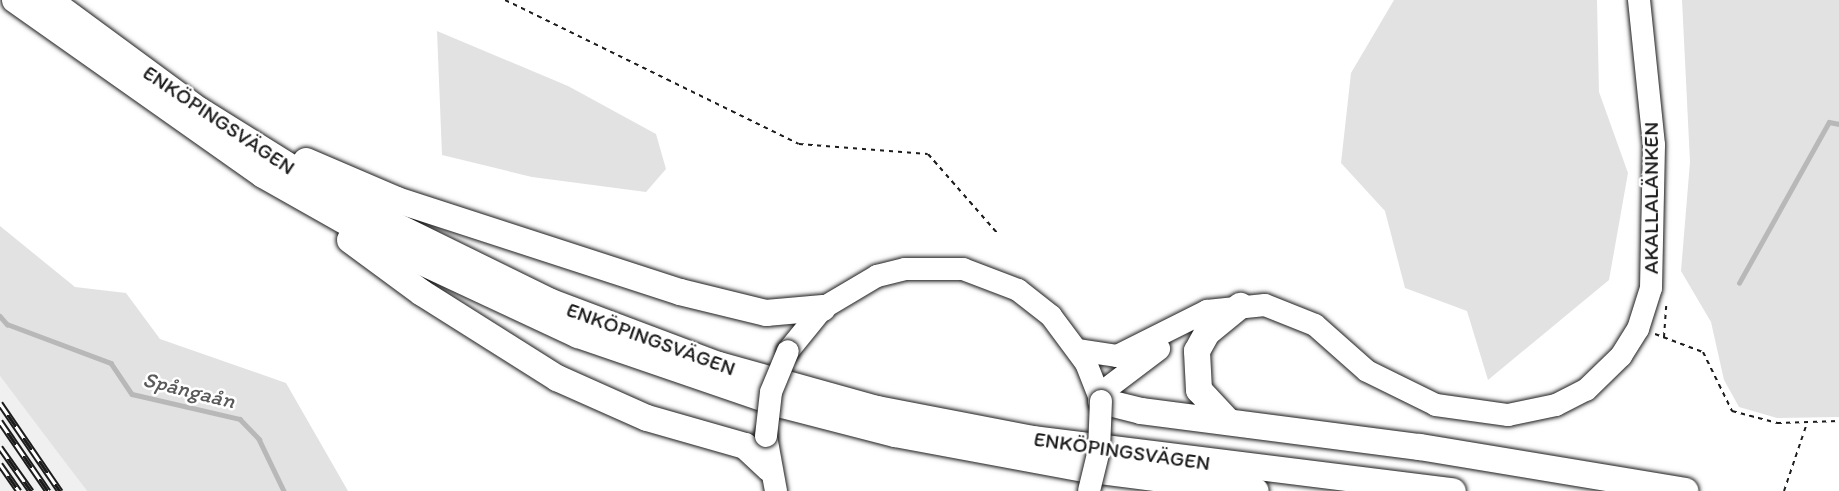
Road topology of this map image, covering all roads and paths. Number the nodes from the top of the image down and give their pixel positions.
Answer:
1 (15, 0) edge
2 (49, 0) edge
3 (505, 0) edge
4 (1639, 0) edge
5 (199, 110) junction
6 (263, 175) junction
7 (998, 234) dead end
8 (1240, 306) junction
9 (823, 308) junction
10 (1664, 337) dead end
11 (1077, 350) junction
12 (1101, 397) junction
13 (1227, 420) junction
14 (1839, 421) edge
15 (1808, 422) junction
16 (773, 480) edge
17 (1089, 491) edge
18 (1256, 491) edge
19 (1453, 491) edge
20 (1684, 491) edge
21 (1784, 491) edge

1 - 6 highway, ENKÖPINGSVÄGEN
2 - 5 highway, ENKÖPINGSVÄGEN
3 - 7 path
4 - 8 main road, AKALLALÄNKEN
5 - 9 highway
5 - 19 highway, ENKÖPINGSVÄGEN
6 - 16 highway
6 - 18 highway, ENKÖPINGSVÄGEN
8 - 11 main road, AKALLALÄNKEN
8 - 12 main road
8 - 13 highway
9 - 11 main road
9 - 16 main road, bridge
10 - 15 path
11 - 12 main road
12 - 13 highway
12 - 17 main road, bridge
13 - 20 highway
14 - 15 path
15 - 21 path

